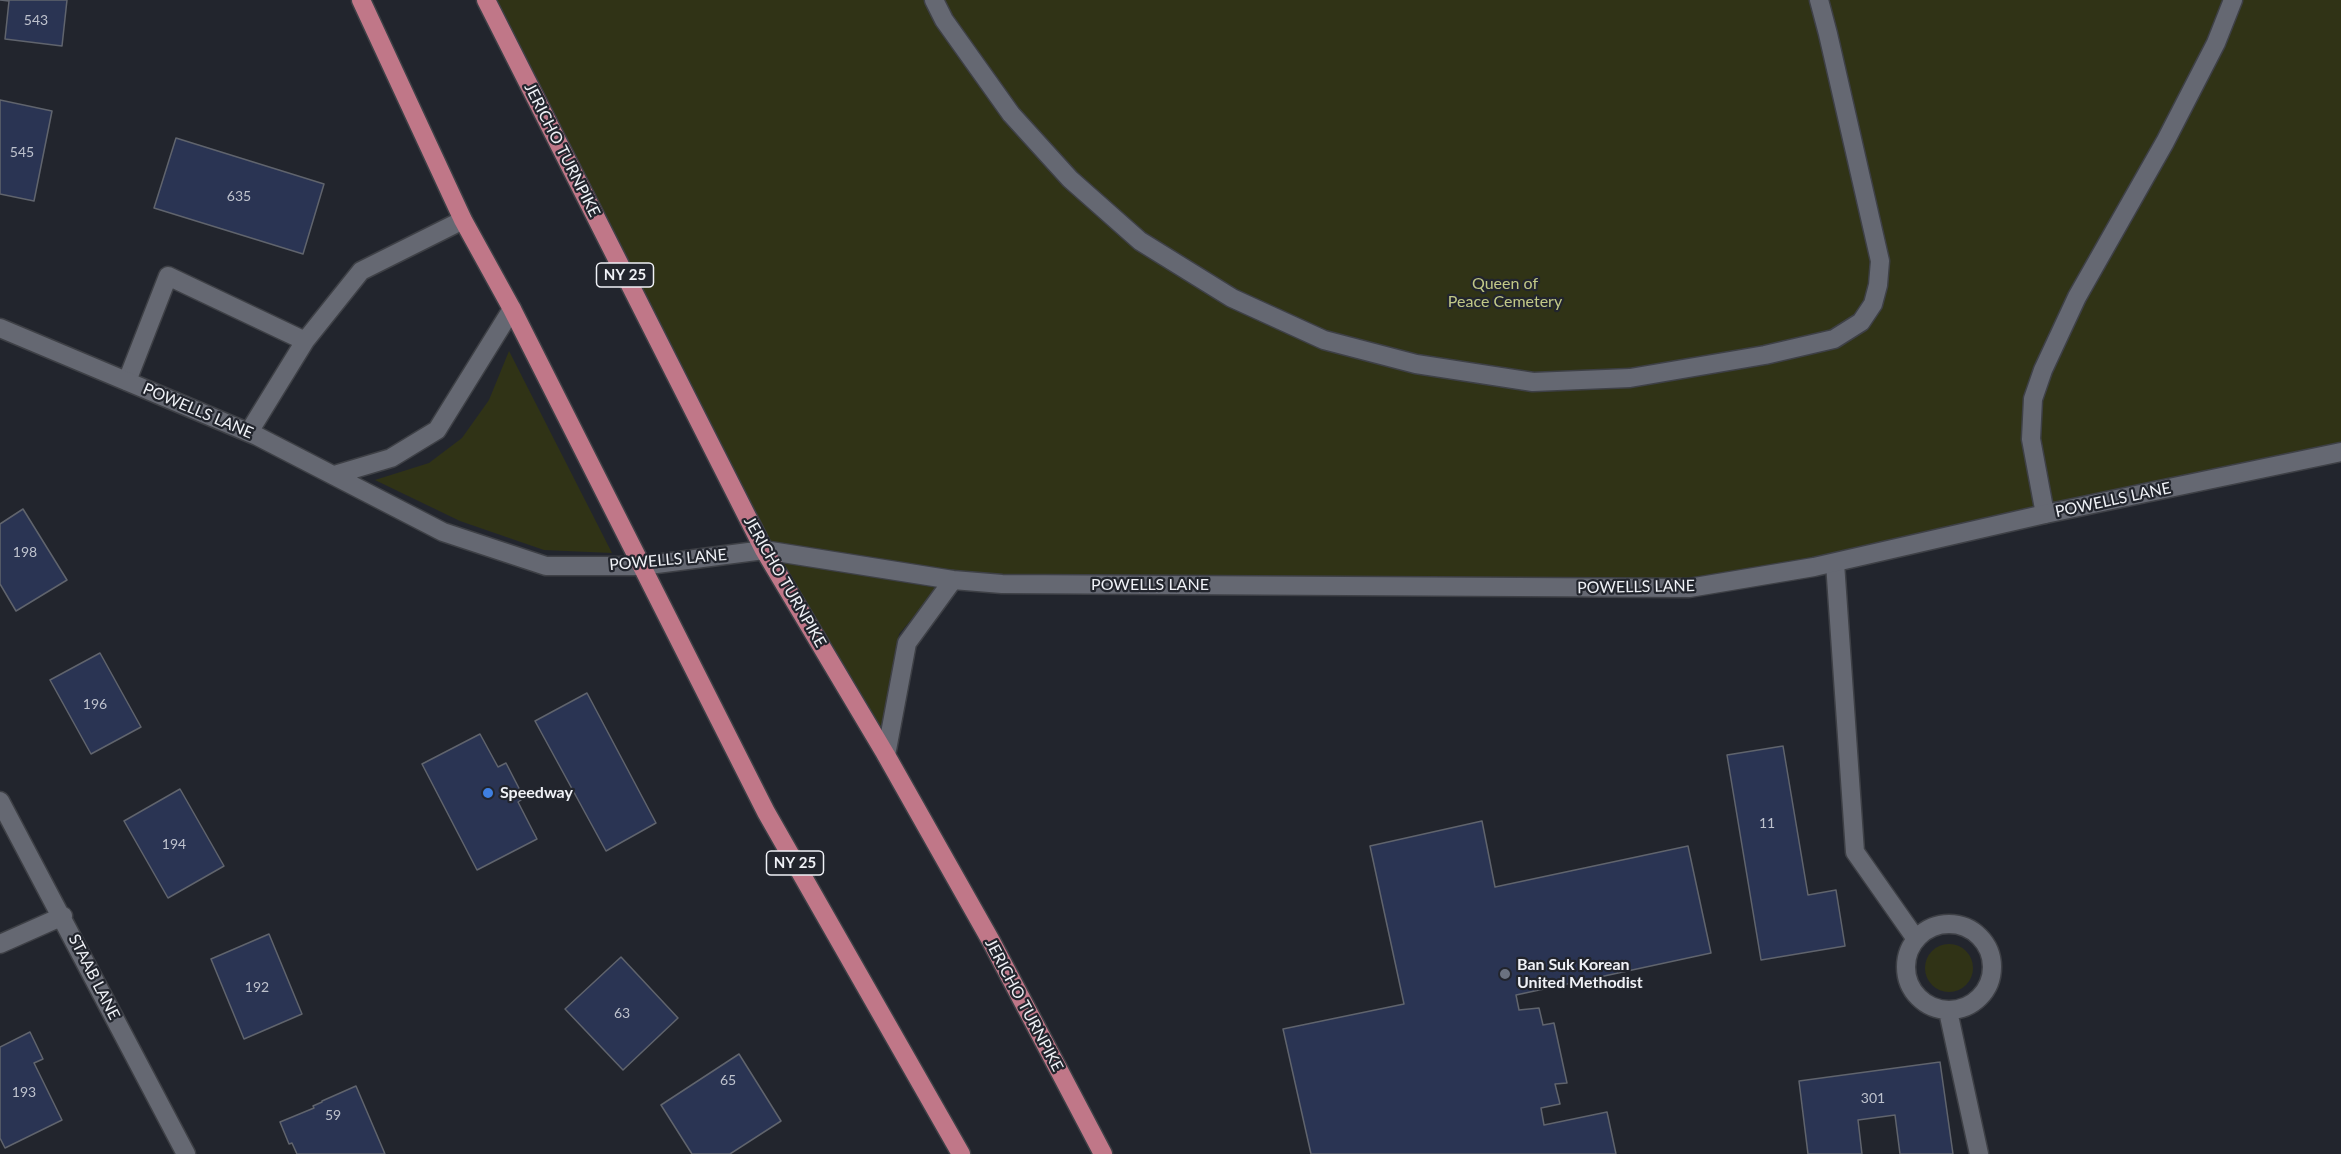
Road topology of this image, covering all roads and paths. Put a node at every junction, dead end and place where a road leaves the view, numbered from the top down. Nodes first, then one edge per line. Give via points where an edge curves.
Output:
1 (361, 0) edge
2 (486, 0) edge
3 (934, 0) edge
4 (1819, 0) edge
5 (2233, 0) edge
6 (463, 220) junction
7 (512, 309) junction
8 (0, 328) edge
9 (305, 341) junction
10 (127, 381) junction
11 (249, 432) junction
12 (2341, 452) edge
13 (334, 475) junction
14 (2045, 514) junction
15 (764, 550) junction
16 (1834, 562) junction
17 (641, 566) junction
18 (954, 580) junction
19 (886, 755) junction
20 (0, 801) edge
21 (63, 916) junction
22 (1916, 939) junction
23 (0, 944) edge
24 (1948, 1011) junction
25 (186, 1154) edge
26 (961, 1154) edge
27 (1102, 1154) edge
28 (1979, 1154) edge

1 - 6 main road, NY 25
2 - 15 main road, JERICHO TURNPIKE / NY 25
3 - 4 street via 944,21 1011,114 1070,179 1140,241 1232,298 1324,340 1416,363 1533,382 1630,378 1765,355 1834,339 1861,322 1873,304 1880,261
5 - 14 street via 2181,113 2077,297 2043,370 2033,399 2031,438
6 - 7 main road, NY 25
6 - 9 street via 361,271
7 - 13 street via 437,430 391,458
7 - 17 main road, NY 25
8 - 10 street, POWELLS LANE
9 - 10 street via 168,276
9 - 11 street
10 - 11 street, POWELLS LANE
11 - 13 street, POWELLS LANE
12 - 14 street, POWELLS LANE
13 - 17 street, POWELLS LANE via 443,532 546,566
14 - 16 street, POWELLS LANE
15 - 17 street, POWELLS LANE
15 - 18 street, POWELLS LANE
15 - 19 main road, JERICHO TURNPIKE / NY 25
16 - 18 street, POWELLS LANE via 1689,588 1014,584
16 - 22 street via 1855,852
17 - 26 main road, NY 25 via 771,821
18 - 19 street via 908,643
19 - 27 main road, JERICHO TURNPIKE / NY 25
20 - 21 street, STAAB LANE
21 - 23 street
21 - 25 street, STAAB LANE
22 - 24 street via 1909,951 1907,978 1921,1001
22 - 24 street via 1926,930 1952,924 1966,927 1988,947 1992,977 1986,991 1962,1009
24 - 28 street

